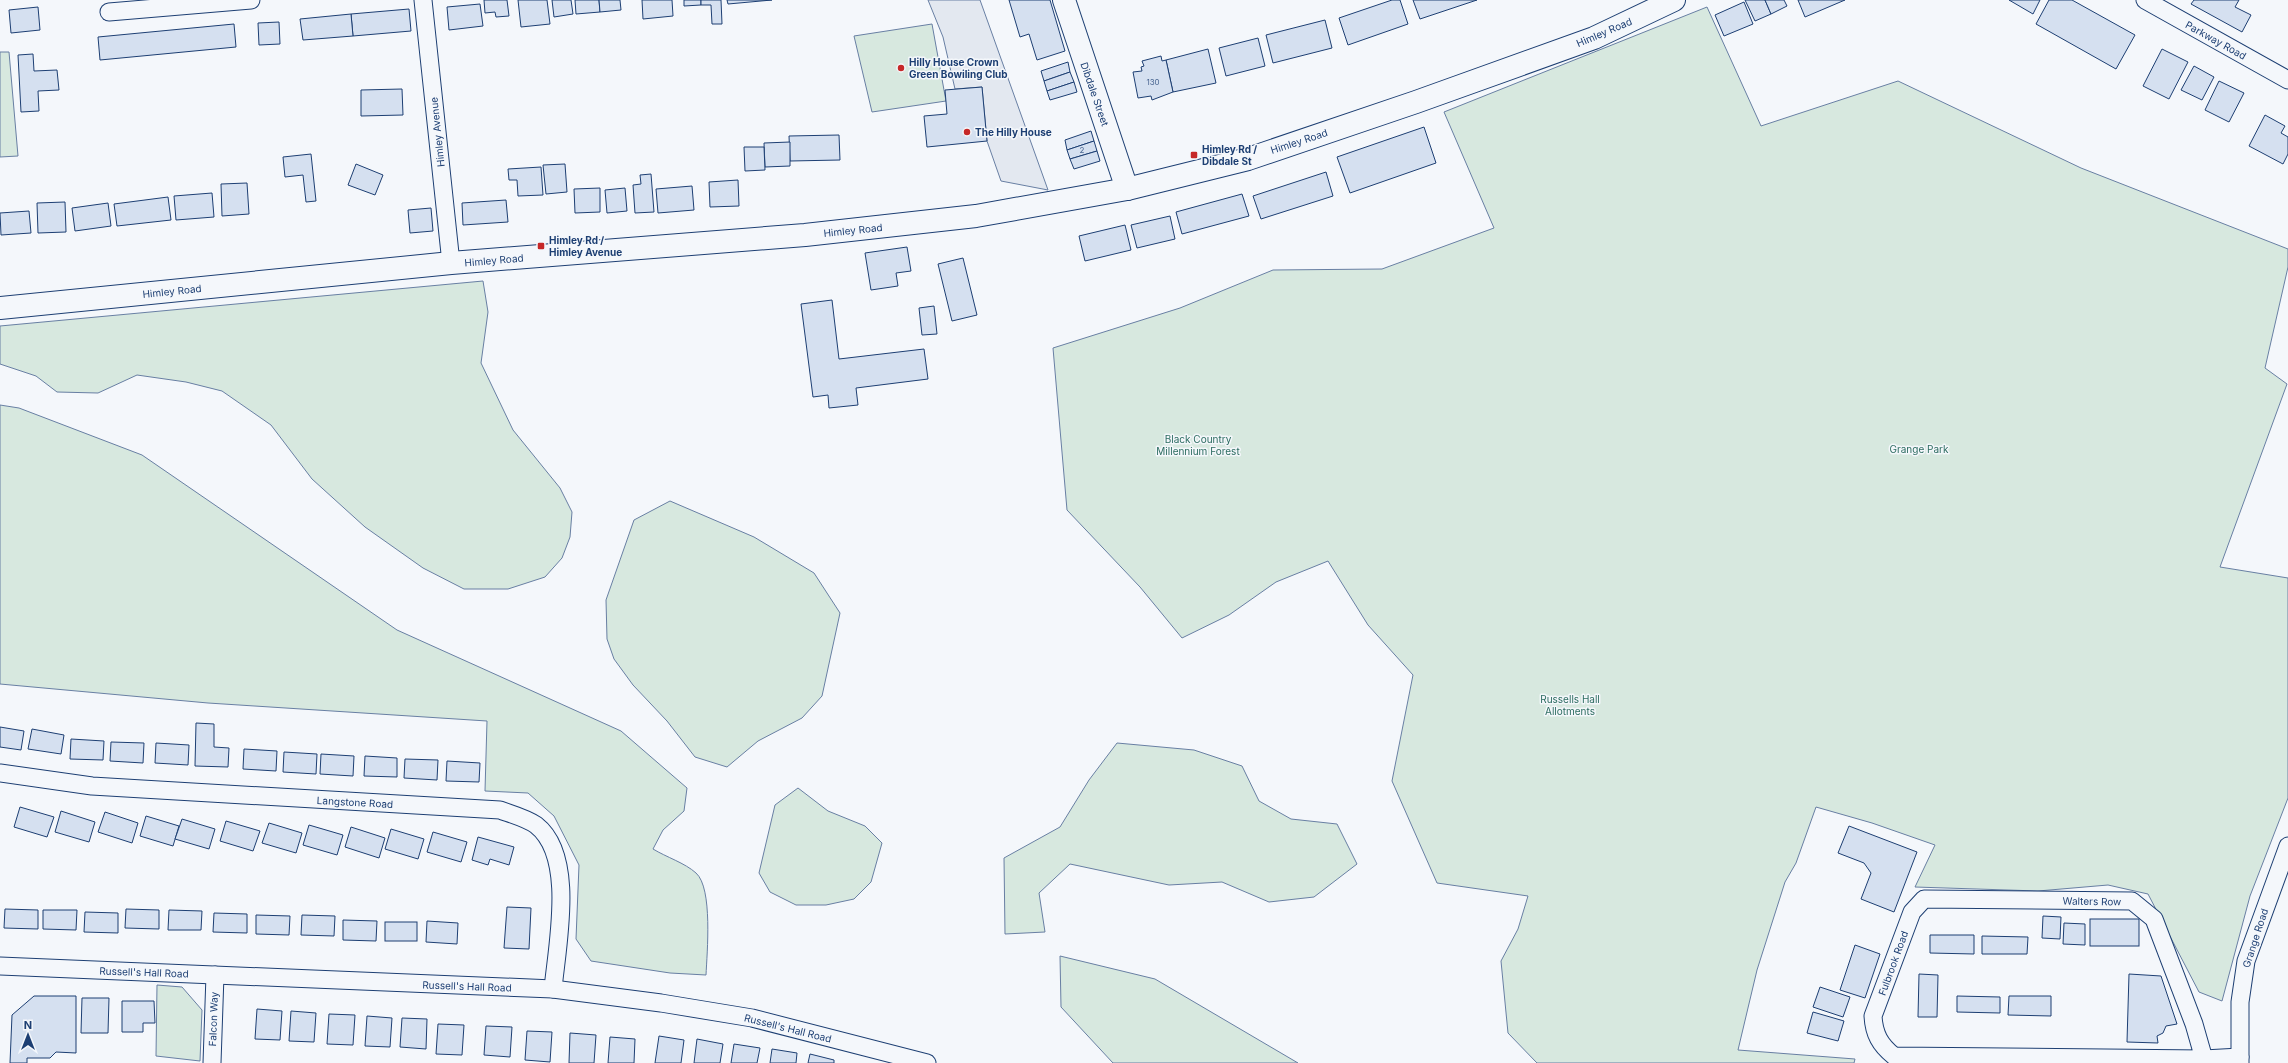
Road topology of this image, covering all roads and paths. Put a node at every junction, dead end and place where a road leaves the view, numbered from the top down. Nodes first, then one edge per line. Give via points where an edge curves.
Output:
1 (251, 0) edge
2 (423, 0) edge
3 (1064, 0) edge
4 (1674, 0) edge
5 (2145, 0) edge
6 (109, 12) dead end
7 (2288, 80) edge
8 (1127, 189) junction
9 (451, 263) junction
10 (0, 308) edge
11 (0, 773) edge
12 (2288, 846) edge
13 (1924, 899) joint
14 (0, 966) edge
15 (215, 975) junction
16 (553, 989) junction
17 (2204, 1059) junction
18 (2240, 1060) edge
19 (212, 1063) edge
20 (927, 1063) edge

1 - 6 street
2 - 9 street, Himley Avenue
3 - 8 main road, Dibdale Street
4 - 8 main road, Himley Road via 1594,38 1416,102 1248,158
5 - 7 street, Parkway Road
8 - 9 main road, Himley Road via 976,216 805,235
9 - 10 main road, Himley Road
11 - 16 street, Langstone Road via 92,786 500,810 514,815 536,826 548,839 560,873 562,893
12 - 18 street, Grange Road via 2246,960 2240,1002
13 - 17 street, Walters Row via 2132,901 2154,919 2194,1024
13 - 17 street, Fulbrook Road via 1912,912 1873,1016 1874,1031 1884,1048 1894,1056
14 - 15 street, Russell's Hall Road
15 - 16 street, Russell's Hall Road
15 - 19 street, Falcon Way
16 - 20 street, Russell's Hall Road via 661,1002 752,1018
17 - 18 street

